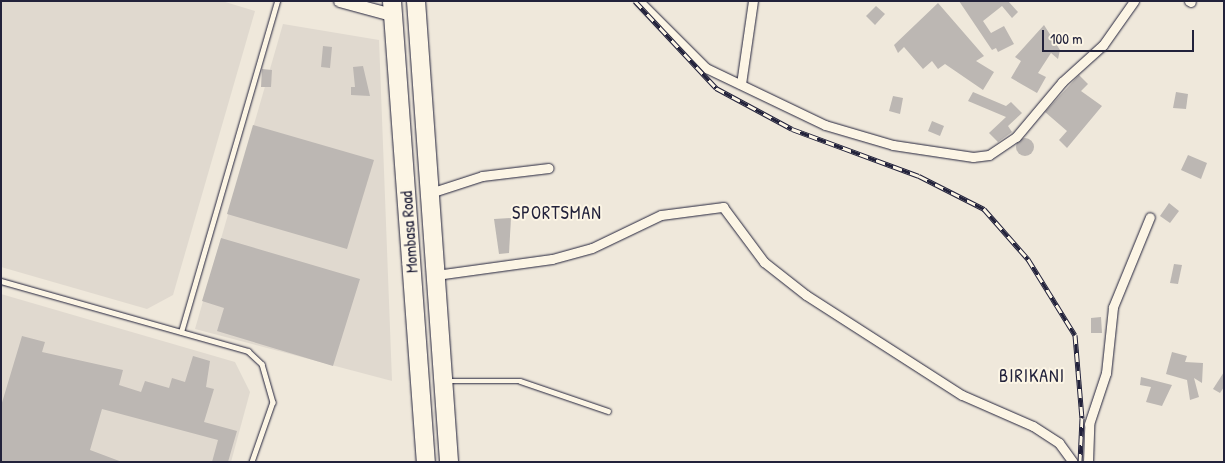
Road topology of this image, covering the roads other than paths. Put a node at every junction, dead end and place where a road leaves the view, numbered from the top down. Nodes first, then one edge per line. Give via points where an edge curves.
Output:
1 (277, 1) edge
2 (340, 1) edge
3 (416, 1) edge
4 (639, 1) edge
5 (753, 1) edge
6 (1134, 1) edge
7 (392, 8) edge
8 (741, 84) junction
9 (549, 168) dead end
10 (430, 192) junction
11 (1150, 217) dead end
12 (436, 275) junction
13 (1, 281) edge
14 (181, 332) junction
15 (444, 381) junction
16 (608, 411) dead end
17 (252, 462) edge
18 (426, 462) edge
19 (449, 462) edge
20 (1073, 462) edge
21 (1088, 462) edge

1 - 14 lane
2 - 7 street
3 - 10 highway, Mombasa Road
4 - 8 street via 695,60
5 - 8 street
6 - 8 street via 1103,45 1062,82 1016,137 989,155 929,152 844,132
7 - 18 highway, Mombasa Road
9 - 10 street via 482,176
10 - 12 highway, Mombasa Road
11 - 21 street via 1113,307 1106,373 1089,424
12 - 15 highway, Mombasa Road
12 - 20 street via 552,259 592,248 661,216 723,207 764,262 806,295 962,395 1033,426 1058,443
13 - 14 lane
14 - 17 lane via 248,351 262,364 274,402
15 - 16 lane via 520,381
15 - 19 highway, Mombasa Road

